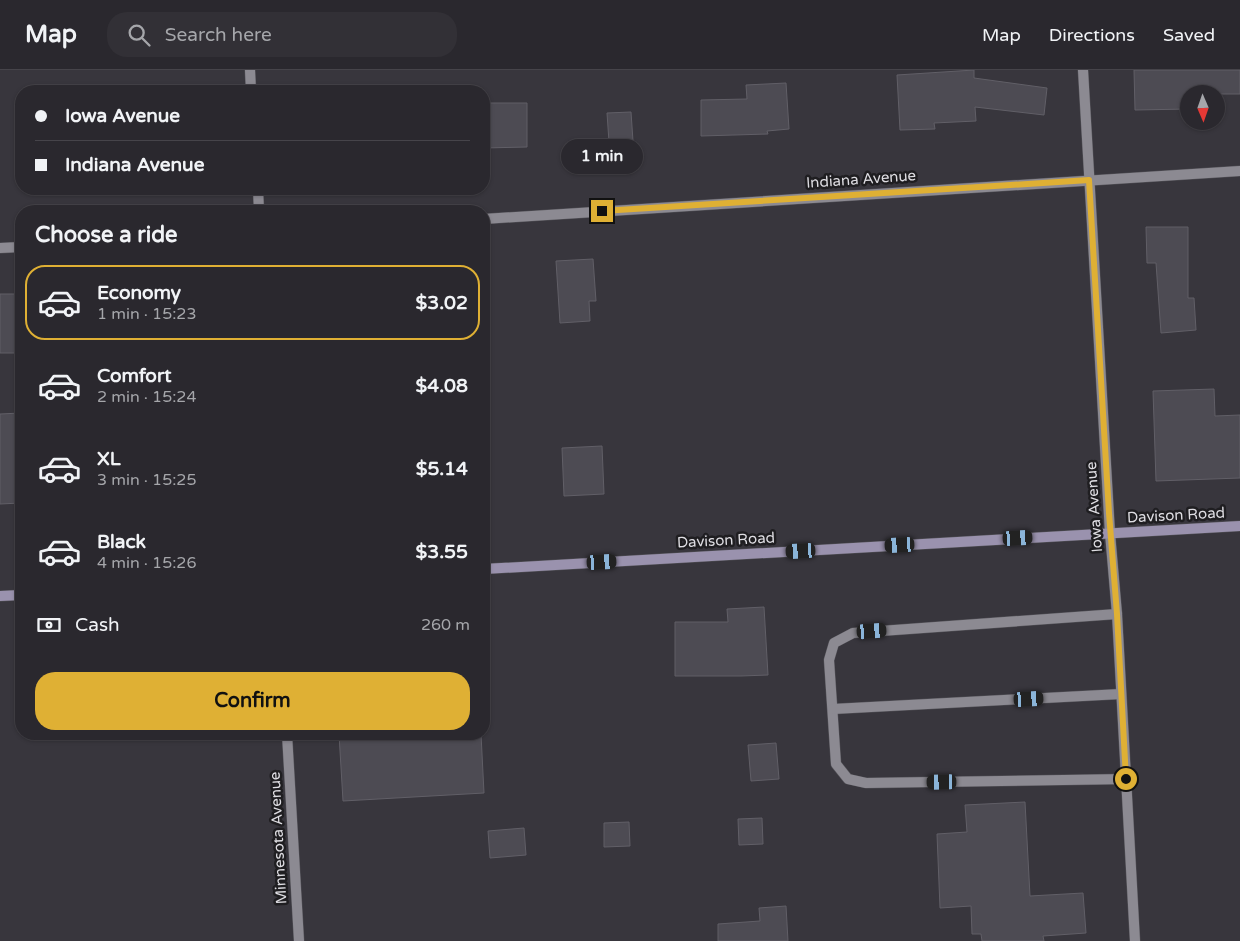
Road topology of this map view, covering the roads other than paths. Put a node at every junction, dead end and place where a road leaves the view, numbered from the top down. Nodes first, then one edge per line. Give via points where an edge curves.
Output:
1 (250, 70) edge
2 (1083, 70) edge
3 (251, 85) edge
4 (1240, 170) edge
5 (1089, 180) junction
6 (490, 219) edge
7 (15, 247) edge
8 (0, 248) edge
9 (1240, 526) edge
10 (1110, 533) junction
11 (490, 569) edge
12 (15, 595) edge
13 (0, 596) edge
14 (1117, 614) junction
15 (1121, 694) junction
16 (833, 710) junction
17 (287, 740) edge
18 (1126, 779) junction
19 (299, 941) edge
20 (1135, 941) edge

1 - 3 street
2 - 5 street, Iowa Avenue
4 - 5 street, Indiana Avenue
5 - 6 street, Indiana Avenue
5 - 10 street, Iowa Avenue
7 - 8 street
9 - 10 main road, Davison Road
10 - 11 main road, Davison Road
10 - 14 street, Iowa Avenue
12 - 13 main road
14 - 15 street, Iowa Avenue
14 - 16 street via 853,632 834,642 830,660
15 - 16 street
15 - 18 street, Iowa Avenue
16 - 18 street via 836,764 848,779 866,783
17 - 19 street, Minnesota Avenue
18 - 20 street, Iowa Avenue

